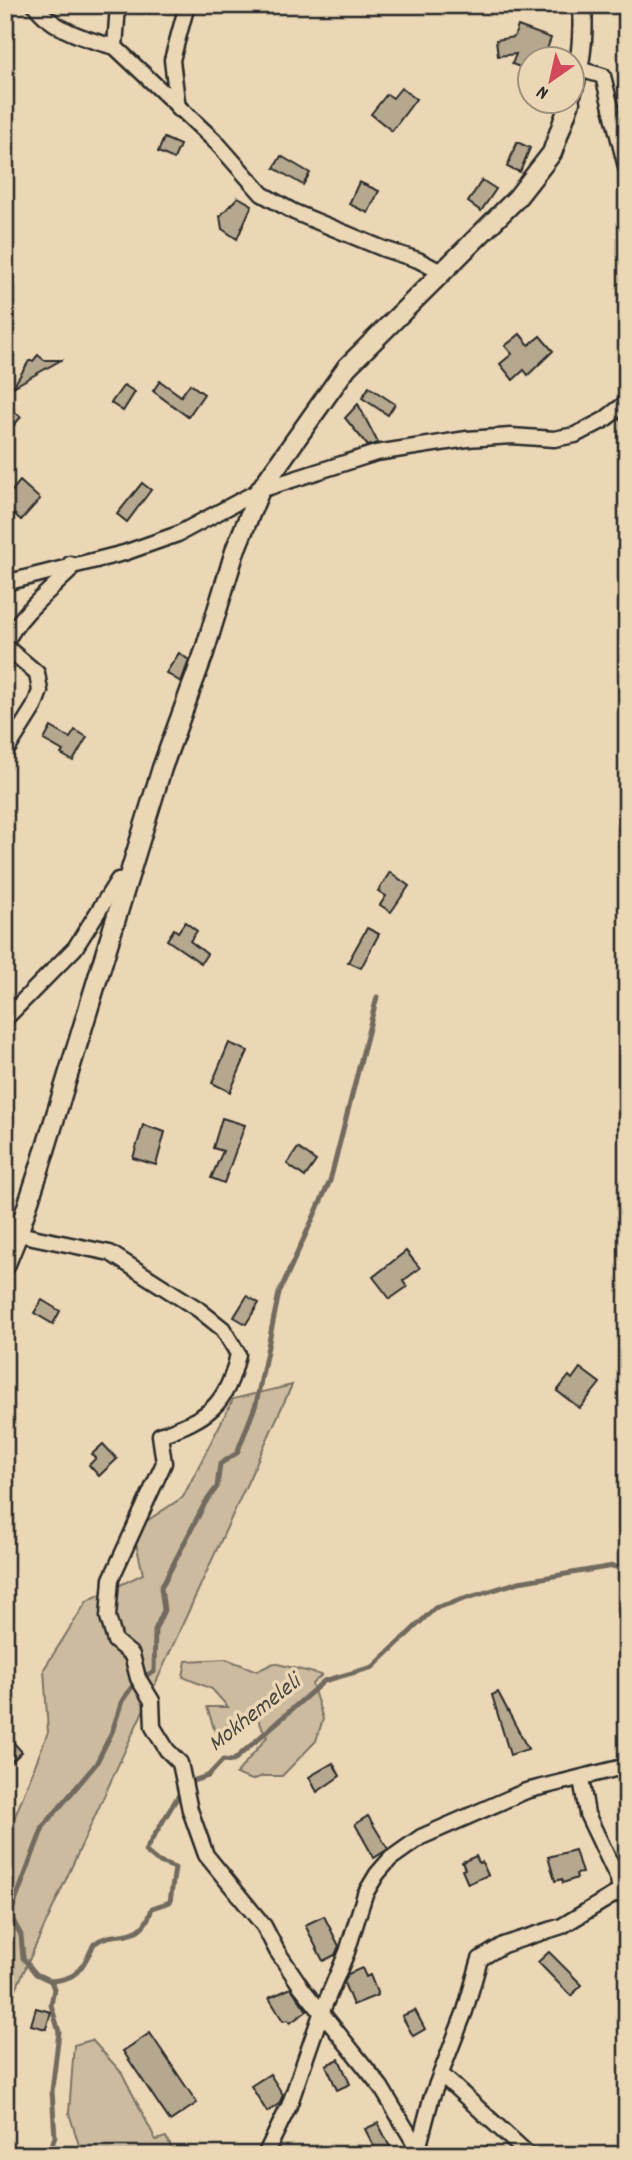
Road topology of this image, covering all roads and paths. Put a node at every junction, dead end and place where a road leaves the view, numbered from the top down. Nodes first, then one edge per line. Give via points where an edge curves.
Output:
1 (35, 5) edge
2 (118, 5) edge
3 (187, 5) edge
4 (582, 5) edge
5 (581, 46) edge
6 (115, 47) junction
7 (586, 71) edge
8 (178, 109) junction
9 (565, 116) edge
10 (627, 171) edge
11 (441, 272) junction
12 (627, 402) edge
13 (260, 490) junction
14 (70, 564) junction
15 (5, 583) edge
16 (5, 645) edge
17 (5, 753) edge
18 (128, 879) junction
19 (5, 1019) edge
20 (18, 1234) junction
21 (5, 1266) edge
22 (627, 1766) edge
23 (581, 1778) junction
24 (623, 1894) edge
25 (322, 2011) junction
26 (442, 2075) junction
27 (417, 2152) edge
28 (265, 2155) edge
29 (530, 2155) edge

1 - 6 street via 50,20
2 - 6 street
3 - 8 street via 172,60
4 - 5 street
6 - 8 street
7 - 10 street via 603,76
8 - 11 street via 262,194 294,212
9 - 11 street via 552,153 516,199
11 - 13 street via 347,367
12 - 13 street via 575,435 467,439 376,453
13 - 14 street via 178,534 124,553
13 - 18 street via 236,548
14 - 15 street
14 - 16 street via 69,572 10,633
16 - 17 street via 37,673 40,691
18 - 19 street via 118,880 75,947
18 - 20 street
20 - 21 street
20 - 25 street via 110,1253 198,1309 223,1329 238,1354 234,1373 209,1413 160,1435 164,1463 111,1579 108,1617 115,1641 132,1655 138,1678 152,1701 153,1727 180,1763 206,1855 264,1926 302,1988
22 - 23 street
23 - 24 street via 587,1814
23 - 25 street via 526,1791 421,1837 390,1859 365,1894
24 - 26 street via 562,1926 503,1945 480,1959
25 - 27 street via 382,2087
25 - 28 street via 289,2106
26 - 27 street
26 - 29 street

